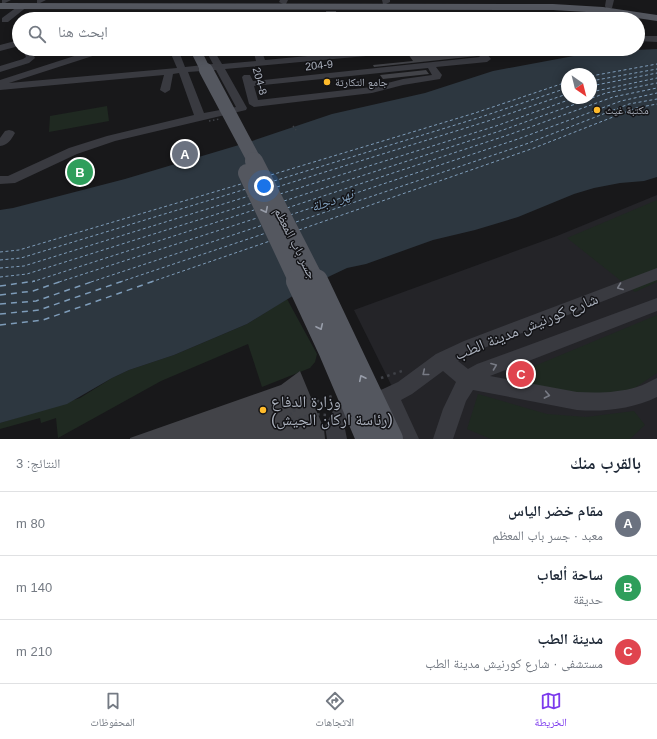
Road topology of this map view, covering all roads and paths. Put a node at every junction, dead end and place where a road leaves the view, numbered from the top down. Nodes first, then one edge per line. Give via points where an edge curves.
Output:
1 (144, 0) edge
2 (41, 1) edge
3 (283, 1) edge
4 (386, 1) edge
5 (3, 2) edge
6 (115, 2) edge
7 (223, 2) edge
8 (610, 3) edge
9 (24, 6) junction
10 (170, 8) edge
11 (15, 12) edge
12 (619, 12) edge
13 (657, 13) edge
14 (12, 14) edge
15 (645, 15) edge
16 (657, 17) edge
17 (2, 20) edge
18 (645, 39) edge
19 (657, 39) edge
20 (12, 45) edge
21 (0, 48) edge
22 (30, 56) edge
23 (83, 56) edge
24 (179, 56) edge
25 (181, 56) edge
26 (199, 56) edge
27 (213, 56) edge
28 (259, 56) edge
29 (337, 56) edge
30 (348, 56) edge
31 (408, 56) edge
32 (484, 56) edge
33 (318, 58) joint
34 (289, 60) junction
35 (26, 61) junction
36 (261, 63) junction
37 (244, 65) junction
38 (431, 66) junction
39 (219, 67) junction
40 (414, 67) junction
41 (0, 69) edge
42 (35, 71) junction
43 (181, 71) junction
44 (169, 72) junction
45 (356, 73) junction
46 (296, 79) junction
47 (0, 83) edge
48 (249, 84) junction
49 (0, 87) edge
50 (165, 90) dead end
51 (362, 91) junction
52 (303, 98) junction
53 (210, 119) junction
54 (293, 126) dead end
55 (296, 130) dead end
56 (0, 180) edge
57 (657, 274) edge
58 (657, 304) edge
59 (443, 360) junction
60 (409, 368) dead end
61 (467, 380) junction
62 (365, 384) junction
63 (657, 387) edge
64 (347, 390) junction
65 (389, 396) junction
66 (337, 430) edge
67 (368, 439) edge
68 (391, 439) edge
69 (409, 439) edge
70 (443, 439) edge

1 - 6 main road
1 - 10 main road
2 - 5 main road
2 - 6 main road
3 - 4 main road
3 - 7 main road
4 - 8 main road
5 - 9 main road
6 - 9 main road
6 - 10 main road via 133,6
6 - 10 main road via 125,8
7 - 10 main road
7 - 10 main road via 196,1
7 - 10 main road via 204,11
7 - 12 main road via 553,7
8 - 13 main road
9 - 11 street
14 - 17 street
15 - 16 main road
18 - 19 street
20 - 21 street
22 - 35 street via 32,58
23 - 42 street
24 - 43 street
25 - 53 main road, جسر باب المعظم
62 -> 26 main road, جسر باب المعظم, bridge via 298,244
27 - 39 street
28 - 36 street
29 - 33 street
30 - 45 street
31 - 40 street
32 - 38 street, 204-9 via 487,59
33 - 34 street
34 - 36 street
34 - 46 street
35 - 41 street
35 - 42 street
36 - 37 street
37 - 39 street
37 - 48 street, 204-8
38 - 40 street, 204-9
38 - 51 street via 437,77
39 - 43 street
39 - 53 street via 242,108
40 - 45 street, 204-9
42 - 47 street
43 - 44 street
43 - 53 street
44 - 49 street
44 - 50 street
45 - 46 street, 204-9
45 - 51 street
46 - 48 street, 204-9
46 - 52 street
48 - 52 street, 204-8 via 254,104
51 - 52 street
53 - 56 street via 111,138 10,180
53 -> 64 main road, جسر باب المعظم, bridge via 282,245
54 - 55 path
57 -> 59 street, شارع كورنيش مدينة الطب via 470,346
61 -> 58 street, شارع كورنيش مدينة الطب via 484,370
59 - 61 street
59 -> 65 street, شارع كورنيش مدينة الطب via 416,381
60 - 62 path
61 -> 63 street via 592,402 635,397
61 - 70 street, شارع كورنيش مدينة الطب
62 - 68 main road, جسر باب المعظم, bridge
64 - 66 path via 290,412 293,420 309,414 319,413 328,416
64 - 67 main road, جسر باب المعظم, bridge
65 - 66 street, شارع كورنيش مدينة الطب via 342,414
65 - 69 street

